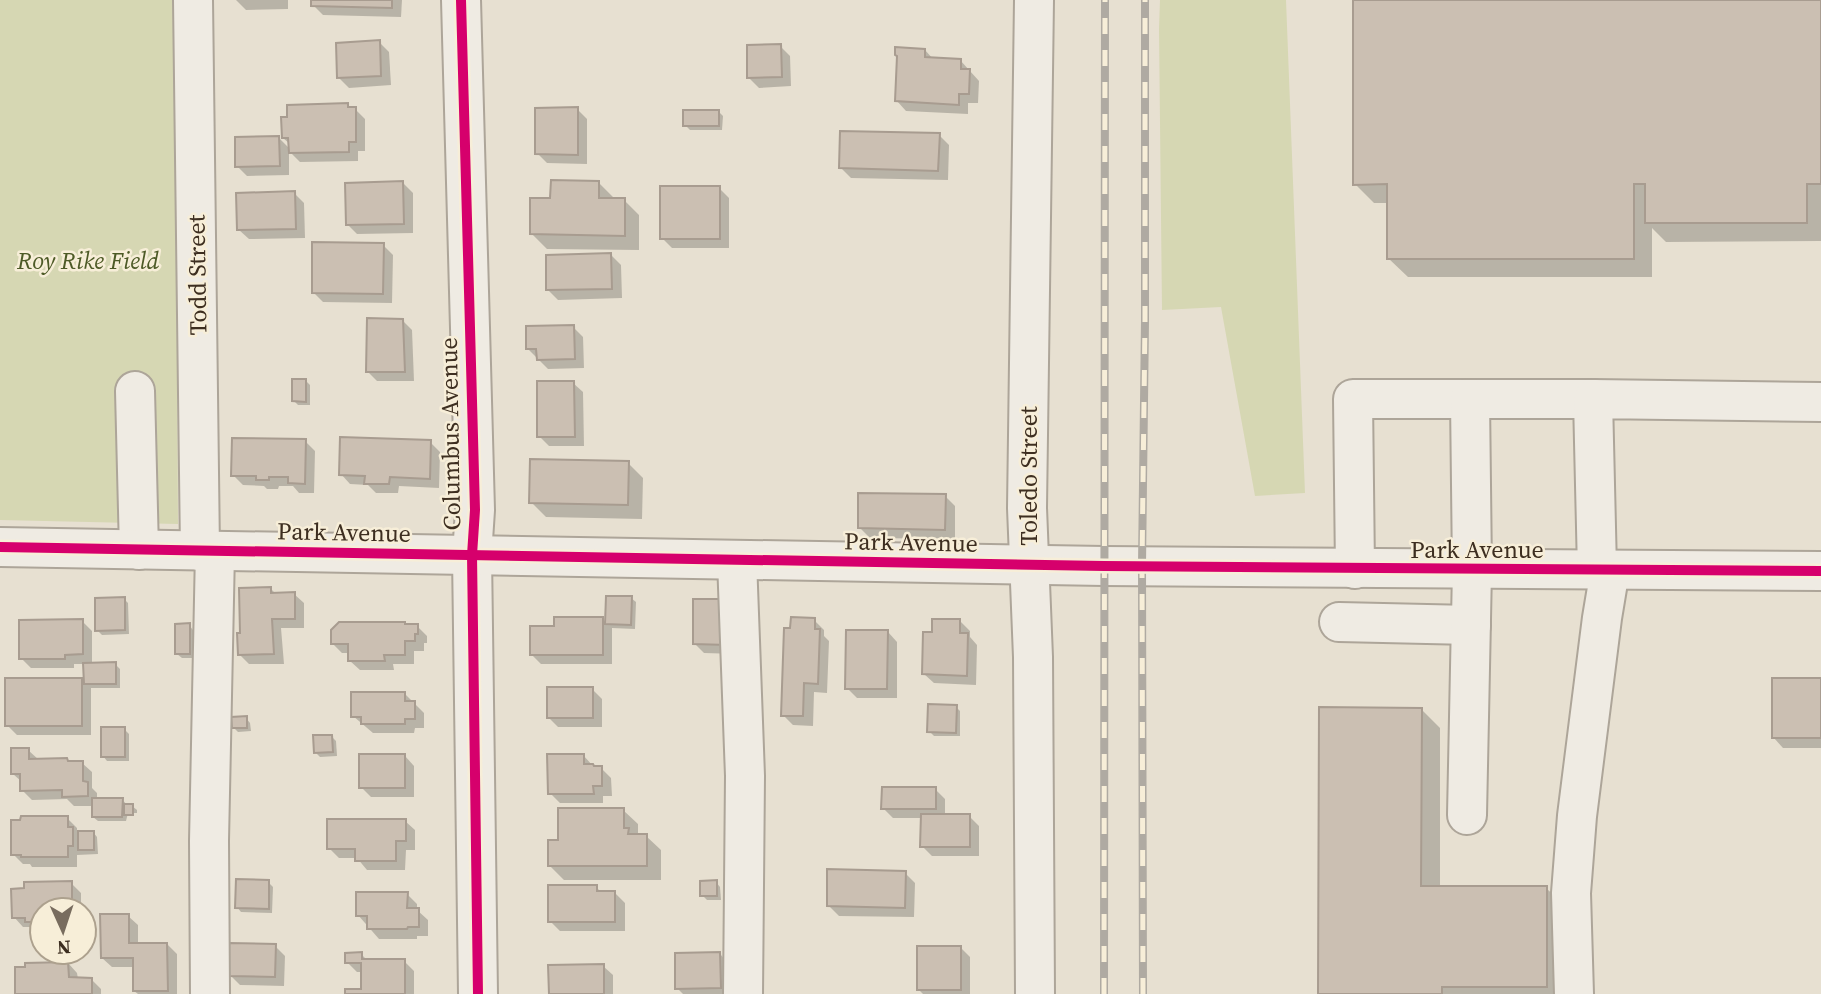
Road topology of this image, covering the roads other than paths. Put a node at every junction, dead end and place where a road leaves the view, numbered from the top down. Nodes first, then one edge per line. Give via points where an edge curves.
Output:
1 (193, 0) edge
2 (461, 0) edge
3 (1034, 0) edge
4 (135, 391) dead end
5 (1593, 399) junction
6 (1470, 400) junction
7 (1821, 402) edge
8 (0, 547) edge
9 (139, 550) junction
10 (207, 551) junction
11 (472, 555) junction
12 (737, 560) junction
13 (1028, 565) junction
14 (1355, 569) junction
15 (1472, 570) junction
16 (1603, 570) junction
17 (1821, 571) edge
18 (1339, 622) dead end
19 (1471, 625) junction
20 (1467, 815) dead end
21 (210, 994) edge
22 (478, 994) edge
23 (743, 994) edge
24 (1035, 994) edge
25 (1574, 994) edge

1 - 10 street, Todd Street
2 - 11 street, Columbus Avenue via 475,510
3 - 13 street, Toledo Street
4 - 9 street
5 - 6 street
5 - 7 street
5 - 16 street
6 - 14 street via 1353,400
6 - 15 street
8 - 9 street, Park Avenue
9 - 10 street, Park Avenue
10 - 11 street, Park Avenue
10 - 21 street, Todd Street
11 - 12 street, Park Avenue
11 - 22 street, Columbus Avenue
12 - 13 street, Park Avenue
12 - 23 street via 745,776
13 - 14 street, Park Avenue
13 - 24 street, Toledo Street
14 - 15 street, Park Avenue
15 - 16 street, Park Avenue
15 - 19 street
16 - 17 street, Park Avenue
16 - 25 street via 1602,618 1571,893
18 - 19 street
19 - 20 street

